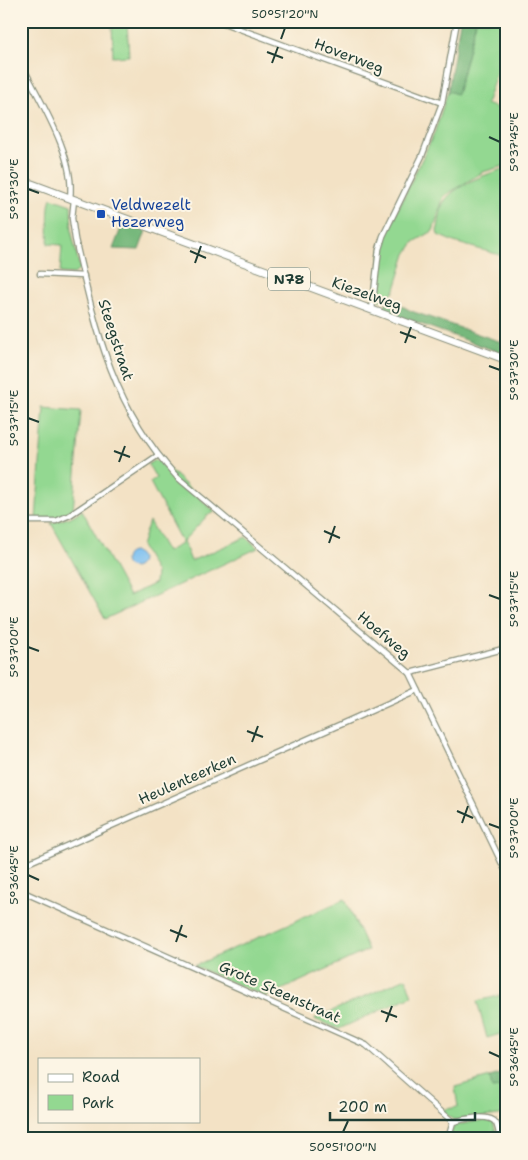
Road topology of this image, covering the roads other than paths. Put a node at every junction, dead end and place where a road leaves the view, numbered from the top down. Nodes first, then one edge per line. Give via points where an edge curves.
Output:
1 (218, 21) edge
2 (457, 21) edge
3 (21, 63) edge
4 (442, 103) junction
5 (21, 180) edge
6 (72, 199) junction
7 (40, 274) dead end
8 (84, 276) junction
9 (372, 310) junction
10 (507, 360) edge
11 (157, 456) junction
12 (218, 512) joint
13 (21, 520) edge
14 (507, 648) edge
15 (410, 673) junction
16 (418, 690) junction
17 (21, 866) edge
18 (507, 874) edge
19 (21, 891) edge
20 (453, 1122) junction
21 (448, 1139) edge
22 (500, 1139) edge

1 - 4 street, Hoverweg
2 - 4 street
3 - 6 street, Steegstraat via 58,140 67,164
4 - 9 street via 422,156 383,236
5 - 6 main road, Kiezelweg / N78
6 - 8 street, Steegstraat via 72,218
6 - 9 main road, Kiezelweg / N78
7 - 8 street
8 - 11 street, Steegstraat via 109,369
9 - 10 main road, Kiezelweg / N78
11 - 12 street, Steegstraat
11 - 13 street via 70,515 56,521
12 - 15 street, Hoefweg
14 - 15 street
15 - 16 street, Hoefweg
16 - 17 street, Heulenteerken
16 - 18 street, Hoefweg
19 - 20 street, Grote Steenstraat via 366,1045
20 - 21 street
20 - 22 street via 492,1119

